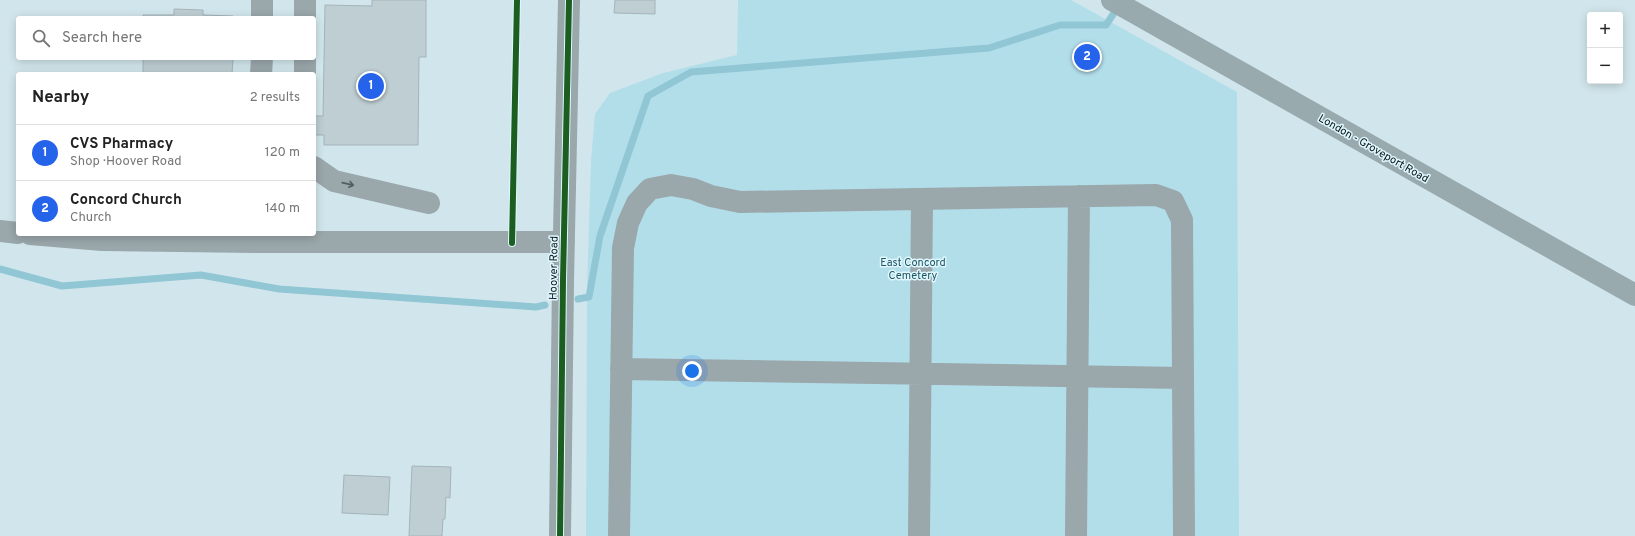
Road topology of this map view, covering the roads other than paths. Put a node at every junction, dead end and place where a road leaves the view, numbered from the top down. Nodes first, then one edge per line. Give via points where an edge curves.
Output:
1 (262, 0) edge
2 (305, 0) edge
3 (568, 0) edge
4 (1120, 4) edge
5 (262, 16) edge
6 (305, 16) edge
7 (262, 60) edge
8 (305, 60) edge
9 (262, 72) edge
10 (305, 72) edge
11 (316, 168) edge
12 (1079, 196) junction
13 (922, 199) junction
14 (429, 203) dead end
15 (0, 231) edge
16 (16, 233) edge
17 (54, 236) edge
18 (260, 238) edge
19 (564, 242) junction
20 (1635, 295) edge
21 (621, 369) junction
22 (921, 374) junction
23 (1077, 376) junction
24 (1183, 378) junction
25 (560, 536) edge
26 (619, 536) edge
27 (919, 536) edge
28 (1076, 536) edge
29 (1184, 536) edge

1 - 5 street
2 - 6 street
3 - 19 street, Hoover Road
4 - 20 main road, London - Groveport Road
7 - 9 street
8 - 10 street
11 -> 14 street via 334,181
12 - 13 street
12 - 23 street
12 - 24 street via 1156,195 1173,201 1182,220
13 - 21 street via 740,202 671,185 650,189 637,203 628,223 623,248
13 - 22 street
15 - 16 street
17 - 18 street via 102,240
18 - 19 street
19 - 25 street, Hoover Road
21 - 22 street
21 - 26 street
22 - 23 street
22 - 27 street
23 - 24 street
23 - 28 street
24 - 29 street

